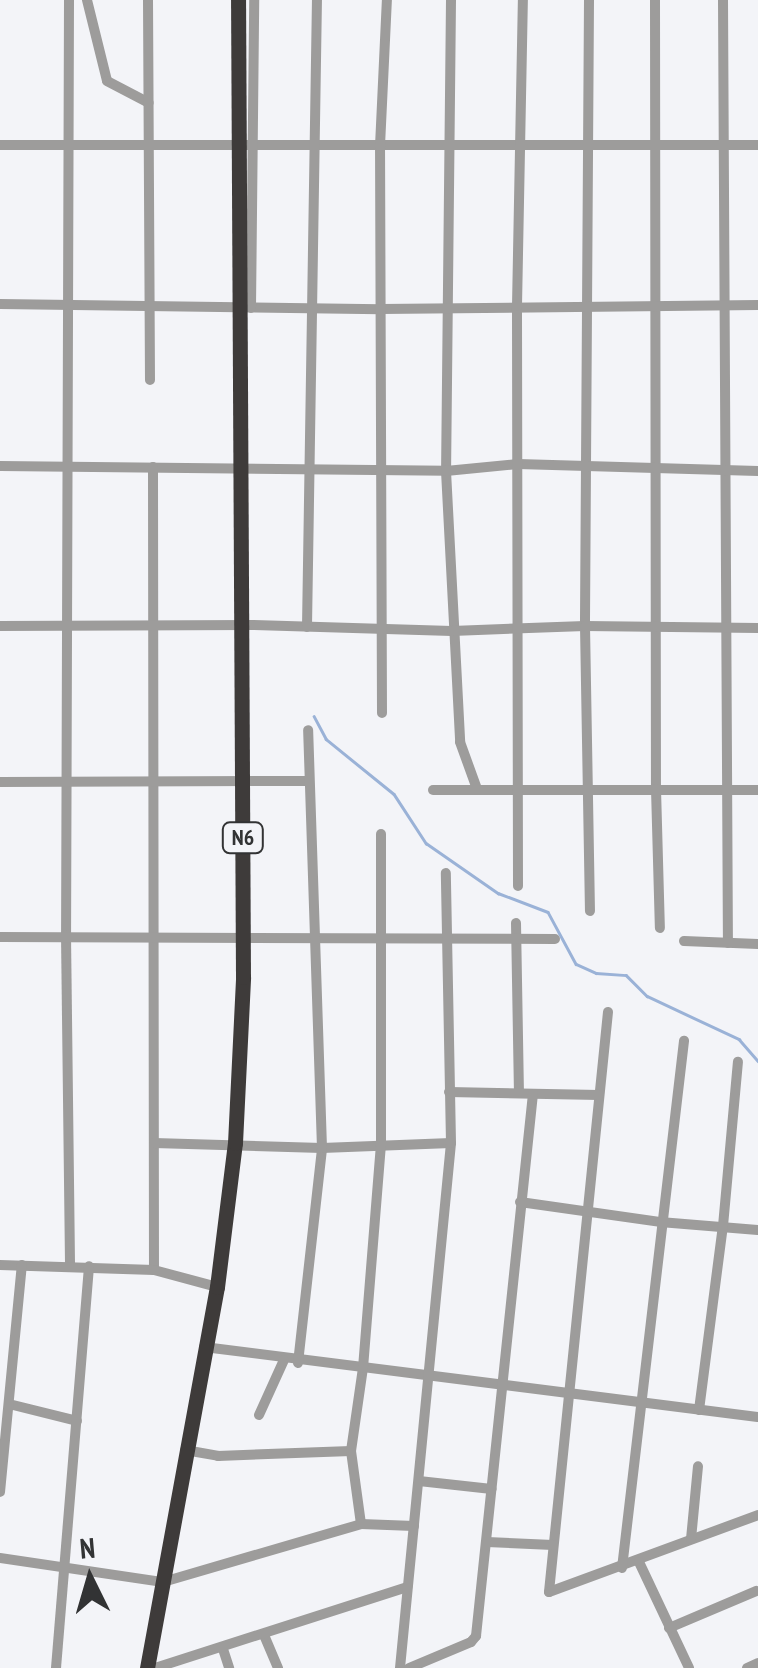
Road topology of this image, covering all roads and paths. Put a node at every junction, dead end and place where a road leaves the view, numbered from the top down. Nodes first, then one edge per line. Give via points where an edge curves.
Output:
1 (69, 0) edge
2 (87, 0) edge
3 (148, 0) edge
4 (238, 0) edge
5 (254, 0) edge
6 (316, 0) edge
7 (388, 0) edge
8 (451, 0) edge
9 (523, 0) edge
10 (589, 0) edge
11 (656, 0) edge
12 (723, 0) edge
13 (94, 37) junction
14 (67, 38) junction
15 (150, 104) junction
16 (245, 142) junction
17 (150, 143) junction
18 (311, 144) junction
19 (0, 145) edge
20 (68, 145) junction
21 (451, 145) junction
22 (520, 145) junction
23 (586, 145) junction
24 (655, 145) junction
25 (722, 145) junction
26 (758, 145) edge
27 (380, 146) junction
28 (0, 304) edge
29 (68, 305) junction
30 (586, 305) junction
31 (656, 305) junction
32 (721, 305) junction
33 (758, 305) edge
34 (151, 306) junction
35 (518, 306) junction
36 (451, 307) junction
37 (246, 308) junction
38 (312, 309) junction
39 (381, 310) junction
40 (150, 380) dead end
41 (518, 464) junction
42 (0, 466) edge
43 (153, 466) junction
44 (240, 466) junction
45 (68, 467) junction
46 (308, 467) junction
47 (380, 469) junction
48 (589, 469) junction
49 (655, 470) junction
50 (726, 470) junction
51 (446, 471) junction
52 (758, 471) edge
53 (238, 625) junction
54 (0, 626) edge
55 (308, 626) junction
56 (585, 626) junction
57 (155, 627) junction
58 (518, 627) junction
59 (655, 627) junction
60 (70, 628) junction
61 (380, 628) junction
62 (726, 628) junction
63 (758, 628) edge
64 (452, 631) junction
65 (382, 712) dead end
66 (308, 730) dead end
67 (308, 780) junction
68 (0, 782) edge
69 (67, 782) junction
70 (153, 782) junction
71 (242, 782) junction
72 (588, 788) junction
73 (656, 789) junction
74 (433, 790) dead end
75 (476, 790) junction
76 (516, 790) junction
77 (727, 790) junction
78 (758, 790) edge
79 (381, 834) dead end
80 (446, 874) dead end
81 (518, 886) dead end
82 (590, 910) dead end
83 (516, 923) dead end
84 (660, 928) dead end
85 (66, 935) junction
86 (156, 935) junction
87 (243, 935) junction
88 (0, 937) edge
89 (312, 938) junction
90 (381, 938) junction
91 (517, 938) junction
92 (555, 938) dead end
93 (446, 939) junction
94 (684, 941) dead end
95 (728, 943) junction
96 (758, 944) edge
97 (608, 1012) dead end
98 (684, 1041) dead end
99 (738, 1062) dead end
100 (449, 1092) junction
101 (519, 1093) junction
102 (533, 1094) junction
103 (599, 1095) junction
104 (154, 1143) junction
105 (235, 1144) junction
106 (451, 1144) junction
107 (381, 1146) junction
108 (322, 1148) junction
109 (520, 1202) junction
110 (588, 1213) junction
111 (660, 1222) junction
112 (724, 1226) junction
113 (758, 1230) edge
114 (0, 1265) edge
115 (22, 1266) junction
116 (70, 1266) junction
117 (89, 1266) junction
118 (154, 1270) junction
119 (216, 1287) junction
120 (204, 1348) junction
121 (284, 1360) junction
122 (298, 1362) junction
123 (364, 1368) junction
124 (5, 1374) edge
125 (430, 1376) junction
126 (502, 1385) junction
127 (567, 1393) junction
128 (8, 1404) junction
129 (638, 1404) junction
130 (699, 1410) junction
131 (259, 1415) dead end
132 (758, 1417) edge
133 (77, 1421) junction
134 (185, 1450) junction
135 (351, 1451) junction
136 (698, 1466) dead end
137 (419, 1482) junction
138 (492, 1490) junction
139 (0, 1492) edge
140 (758, 1515) edge
141 (361, 1524) junction
142 (414, 1526) junction
143 (691, 1540) junction
144 (486, 1542) junction
145 (553, 1545) junction
146 (0, 1558) edge
147 (639, 1562) junction
148 (622, 1568) junction
149 (65, 1570) junction
150 (163, 1582) junction
151 (407, 1587) junction
152 (756, 1592) edge
153 (668, 1628) junction
154 (264, 1635) junction
155 (223, 1649) junction
156 (758, 1663) edge
157 (56, 1668) edge
158 (147, 1668) edge
159 (156, 1668) edge
160 (229, 1668) edge
161 (278, 1668) edge
162 (400, 1668) edge
163 (409, 1668) edge
164 (689, 1668) edge
165 (747, 1668) edge

1 - 14 street
2 - 13 street
3 - 15 street
4 - 16 highway, N6
5 - 16 street
6 - 18 street
7 - 27 street
8 - 21 street
9 - 22 street
10 - 23 street
11 - 24 street
12 - 25 street
13 - 14 street
13 - 15 street via 108,81
14 - 20 street
15 - 17 street
16 - 17 street
16 - 18 street
16 - 37 highway, N6
17 - 20 street
17 - 34 street
18 - 27 street
18 - 38 street
19 - 20 street
20 - 29 street
21 - 22 street
21 - 27 street
21 - 36 street
22 - 23 street
22 - 35 street
23 - 24 street
23 - 30 street
24 - 25 street
24 - 31 street
25 - 26 street
25 - 32 street
27 - 39 street
28 - 29 street
29 - 34 street
29 - 45 street
30 - 31 street
30 - 35 street
30 - 48 street
31 - 32 street
31 - 49 street
32 - 33 street
32 - 50 street
34 - 37 street
34 - 40 street
35 - 36 street
35 - 41 street
36 - 39 street
36 - 51 street
37 - 38 street
37 - 44 highway, N6
38 - 39 street
38 - 46 street
39 - 47 street
41 - 48 street
41 - 51 street
41 - 58 street
42 - 45 street
43 - 44 street
43 - 45 street
43 - 57 street
44 - 46 street
44 - 53 highway, N6
45 - 60 street
46 - 47 street
46 - 55 street
47 - 51 street
47 - 61 street
48 - 49 street
48 - 56 street
49 - 50 street
49 - 59 street
50 - 52 street
50 - 62 street
51 - 64 street
53 - 55 street
53 - 57 street
53 - 71 highway, N6
54 - 60 street
55 - 61 street
56 - 58 street
56 - 59 street
56 - 72 street
57 - 60 street
57 - 70 street
58 - 64 street
58 - 76 street
59 - 62 street
59 - 73 street
60 - 69 street
61 - 64 street
61 - 65 street
62 - 63 street
62 - 77 street
64 - 75 street via 460,742
66 - 67 street
67 - 71 street
67 - 89 street
68 - 69 street
69 - 70 street
69 - 85 street
70 - 71 street
70 - 86 street
71 - 87 highway, N6
72 - 73 street
72 - 76 street
72 - 82 street
73 - 77 street
73 - 84 street
74 - 75 street
75 - 76 street
76 - 81 street
77 - 78 street
77 - 95 street
79 - 90 street
80 - 93 street
83 - 91 street
85 - 86 street
85 - 88 street
85 - 116 street
86 - 87 street
86 - 104 street
87 - 89 street
87 - 105 highway, N6
89 - 90 street
89 - 108 street
90 - 93 street
90 - 107 street
91 - 92 street
91 - 93 street
91 - 101 street
93 - 100 street
94 - 95 street
95 - 96 street
97 - 103 street
98 - 111 street
99 - 112 street
100 - 101 street
100 - 106 street
101 - 102 street
102 - 103 street
102 - 109 street
103 - 110 street
104 - 105 street
104 - 118 street
105 - 108 street
105 - 119 highway, N6
106 - 107 street
106 - 125 street
107 - 108 street
107 - 123 street
108 - 122 street
109 - 110 street
109 - 126 street
110 - 111 street
110 - 127 street
111 - 112 street
111 - 129 street
112 - 113 street
112 - 130 street
114 - 115 street
115 - 116 street
115 - 124 street
116 - 117 street
117 - 118 street
117 - 133 street
118 - 119 street
119 - 120 highway, N6
120 - 121 street
120 - 134 highway, N6
121 - 122 street
121 - 131 street
122 - 123 street
123 - 125 street
123 - 135 street
124 - 128 street
125 - 126 street
125 - 137 street
126 - 127 street
126 - 138 street
127 - 129 street
127 - 145 street
128 - 133 street
128 - 139 street
129 - 130 street
129 - 148 street
130 - 132 street
133 - 149 street
134 - 135 street via 218,1456
134 - 150 highway, N6
135 - 141 street
136 - 143 street
137 - 138 street
137 - 142 street
138 - 144 street
140 - 143 street
141 - 142 street
141 - 150 street
142 - 151 street
143 - 147 street
144 - 145 street
144 - 163 street via 476,1636
145 - 148 street via 549,1592
146 - 149 street
147 - 148 street
147 - 153 street
149 - 150 street
149 - 157 street
150 - 158 highway, N6
151 - 154 street
151 - 162 street
152 - 153 street
153 - 164 street
154 - 155 street
154 - 161 street
155 - 159 street
155 - 160 street
156 - 165 street

